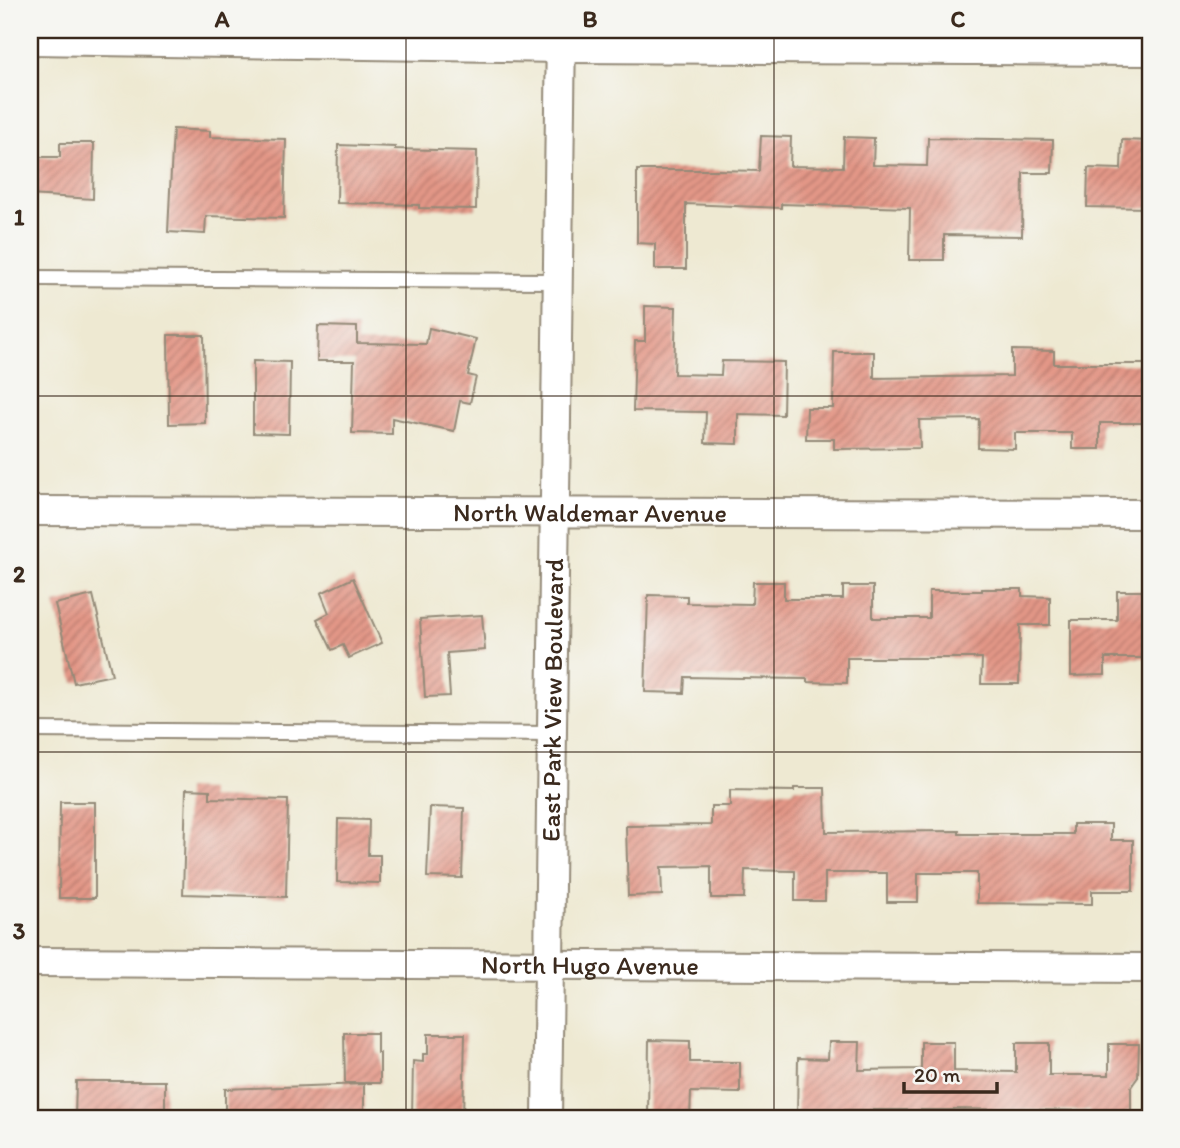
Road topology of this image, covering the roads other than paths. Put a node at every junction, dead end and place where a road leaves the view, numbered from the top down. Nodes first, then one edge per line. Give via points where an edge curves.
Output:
1 (561, 39) edge
2 (30, 40) edge
3 (1150, 51) edge
4 (30, 278) edge
5 (558, 281) junction
6 (30, 511) edge
7 (554, 512) junction
8 (1150, 514) edge
9 (30, 730) edge
10 (551, 734) junction
11 (30, 962) edge
12 (548, 964) junction
13 (1150, 968) edge
14 (547, 1118) edge

1 - 2 street
1 - 3 street
1 - 5 street, East Park View Boulevard
4 - 5 lane
5 - 7 street, East Park View Boulevard
6 - 7 street, North Waldemar Avenue
7 - 8 street, North Waldemar Avenue
7 - 10 street, East Park View Boulevard
9 - 10 lane
10 - 12 street, East Park View Boulevard
11 - 12 street, North Hugo Avenue
12 - 13 street, North Hugo Avenue
12 - 14 street, East Park View Boulevard

